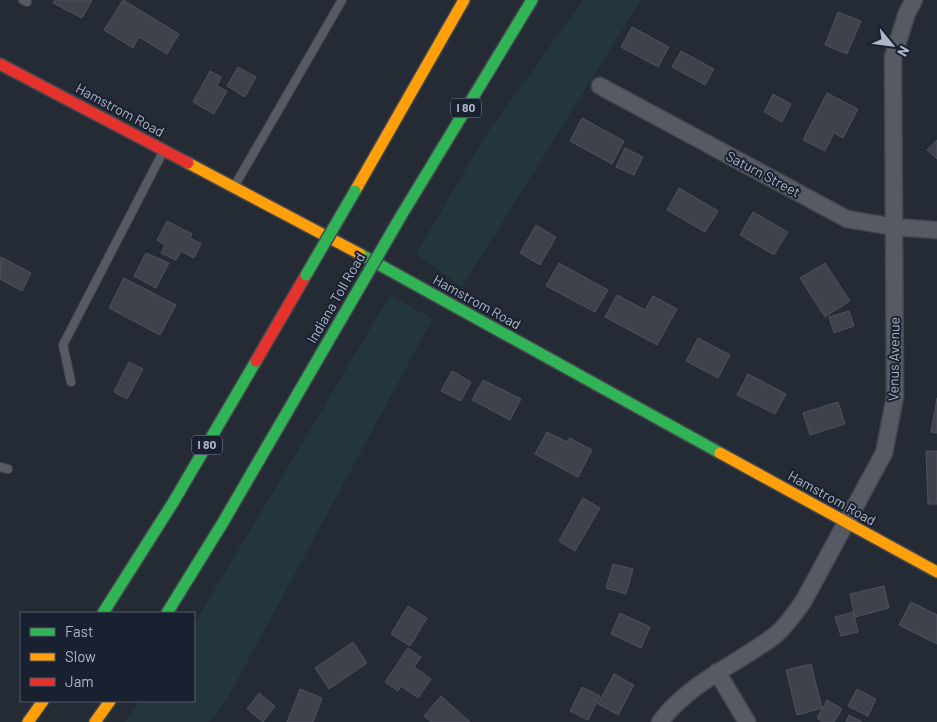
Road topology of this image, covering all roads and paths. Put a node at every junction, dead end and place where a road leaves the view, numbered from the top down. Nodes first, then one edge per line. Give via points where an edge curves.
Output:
1 (342, 0) edge
2 (464, 0) edge
3 (532, 0) edge
4 (914, 0) edge
5 (0, 64) edge
6 (600, 86) dead end
7 (164, 150) junction
8 (234, 187) junction
9 (894, 227) junction
10 (937, 230) edge
11 (71, 382) dead end
12 (846, 523) junction
13 (937, 572) edge
14 (104, 612) edge
15 (168, 612) edge
16 (717, 672) junction
17 (42, 702) edge
18 (109, 702) edge
19 (28, 722) edge
20 (96, 722) edge
21 (660, 722) edge
22 (747, 722) edge

1 - 8 lane
2 - 14 main road, I 80, bridge via 174,501
3 - 15 main road, Indiana Toll Road / I 80, bridge via 400,216
4 - 9 street, Venus Avenue via 894,57
5 - 7 main road, Hamstrom Road
6 - 9 street, Saturn Street via 846,219
7 - 8 main road, Hamstrom Road
7 - 11 lane via 63,344
8 - 12 main road, Hamstrom Road
9 - 10 street, Saturn Street
9 - 12 street, Venus Avenue via 895,397 884,453
12 - 13 main road, Hamstrom Road
12 - 16 street, Venus Avenue via 790,620 774,636
16 - 21 street, Venus Avenue via 688,693
16 - 22 street
17 - 19 main road
18 - 20 main road

